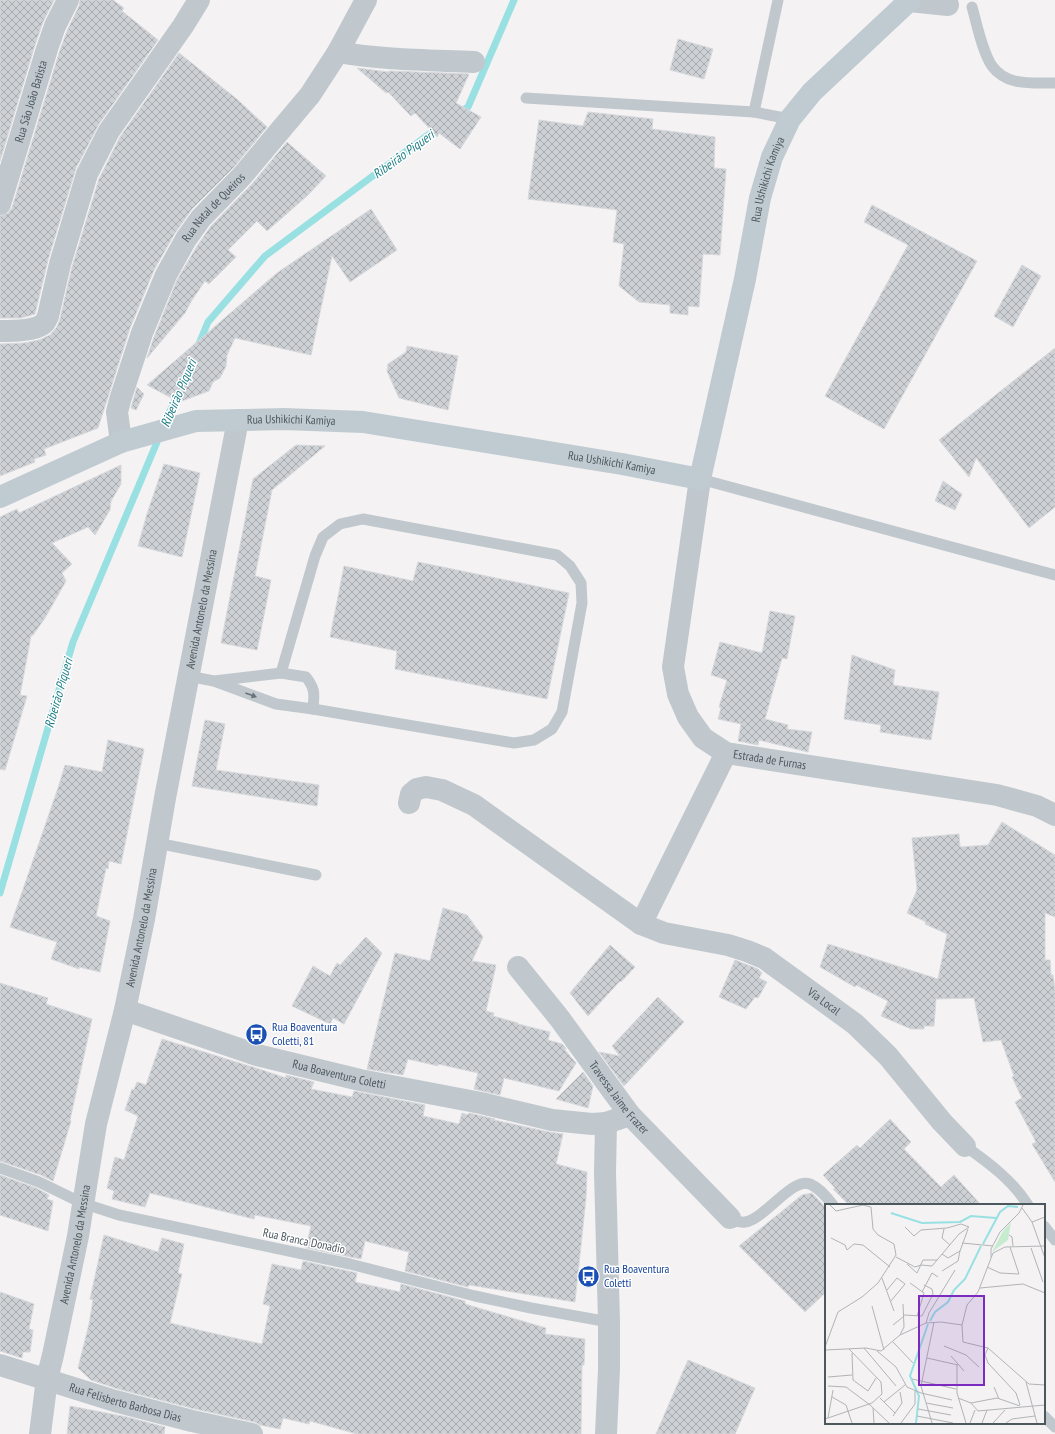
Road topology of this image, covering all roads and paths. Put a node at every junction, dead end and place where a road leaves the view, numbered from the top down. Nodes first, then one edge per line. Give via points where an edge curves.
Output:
1 (68, 0) edge
2 (199, 0) edge
3 (366, 0) edge
4 (778, 0) edge
5 (909, 1) edge
6 (948, 5) dead end
7 (972, 7) dead end
8 (338, 52) junction
9 (474, 62) dead end
10 (1055, 83) edge
11 (526, 98) dead end
12 (754, 112) junction
13 (790, 120) junction
14 (0, 204) edge
15 (0, 331) edge
16 (238, 420) junction
17 (128, 440) junction
18 (700, 479) junction
19 (0, 497) edge
20 (1055, 575) edge
21 (282, 673) junction
22 (188, 676) junction
23 (214, 681) junction
24 (313, 709) junction
25 (726, 753) junction
26 (409, 803) dead end
27 (1055, 815) edge
28 (157, 843) junction
29 (316, 875) dead end
30 (641, 924) junction
31 (518, 967) dead end
32 (125, 1010) junction
33 (630, 1115) junction
34 (606, 1123) junction
35 (965, 1146) joint
36 (0, 1168) edge
37 (82, 1203) junction
38 (832, 1204) edge
39 (1027, 1204) edge
40 (730, 1218) joint
41 (1045, 1227) edge
42 (1055, 1240) edge
43 (609, 1322) junction
44 (0, 1364) edge
45 (47, 1379) junction
46 (1045, 1417) edge
47 (1055, 1427) edge
48 (40, 1434) edge
49 (252, 1434) edge
50 (606, 1434) edge

1 - 14 street, Rua São João Batista via 47,49
2 - 15 street via 110,131 87,174 44,323 38,328
3 - 8 street, Rua Natal de Queiros
4 - 12 lane
5 - 6 street
5 - 13 main road, Rua Ushikichi Kamiya via 812,92
7 - 10 lane via 983,46 992,66 1002,76 1015,81
8 - 9 street via 390,58
8 - 17 street, Rua Natal de Queiros via 310,95 242,176 201,218 166,275 142,333 120,400 118,412
11 - 12 lane
12 - 13 lane
13 - 18 main road, Rua Ushikichi Kamiya via 772,157 760,198 745,279
16 - 17 main road, Rua Ushikichi Kamiya via 196,421
16 - 18 main road, Rua Ushikichi Kamiya via 284,418 363,422
16 - 22 street, Avenida Antonelo da Messina
17 - 19 main road, Rua Ushikichi Kamiya
18 - 20 lane
18 - 25 street, Estrada de Furnas via 673,667 678,694 688,717 702,738
21 - 23 lane
21 - 24 lane via 306,678 313,686
21 - 24 lane via 315,556 323,537 340,524 363,519 557,556 570,566 580,583 582,603 562,712 552,729 534,740 514,743
22 - 23 lane
22 - 28 street, Avenida Antonelo da Messina
23 -> 24 lane via 276,704
25 - 27 street, Estrada de Furnas via 997,795 1037,806
25 - 30 street
26 - 30 street, Via Local via 411,794 426,787 442,790 474,805
28 - 29 lane
28 - 32 street, Avenida Antonelo da Messina
30 - 35 street, Via Local via 664,933 728,945 764,958 855,1024 888,1056
31 - 33 street, Travessa Jaime Frazer via 560,1019
32 - 34 street, Rua Boaventura Coletti via 257,1055 326,1072 552,1120
32 - 37 street, Avenida Antonelo da Messina via 96,1124
33 - 34 street, Rua Boaventura Coletti
33 - 40 street, Travessa Jaime Frazer
34 - 43 street
35 - 39 lane via 1007,1178
36 - 37 lane, Rua Branca Donadio via 38,1182
37 - 43 lane, Rua Branca Donadio via 118,1215 350,1264 489,1299
37 - 45 street, Avenida Antonelo da Messina
38 - 40 lane via 818,1189 802,1183 755,1219 737,1222
41 - 42 lane
43 - 50 street
44 - 45 street, Rua Felisberto Barbosa Dias
45 - 48 street, Avenida Antonelo da Messina
45 - 49 street, Rua Felisberto Barbosa Dias via 115,1401
46 - 47 lane

